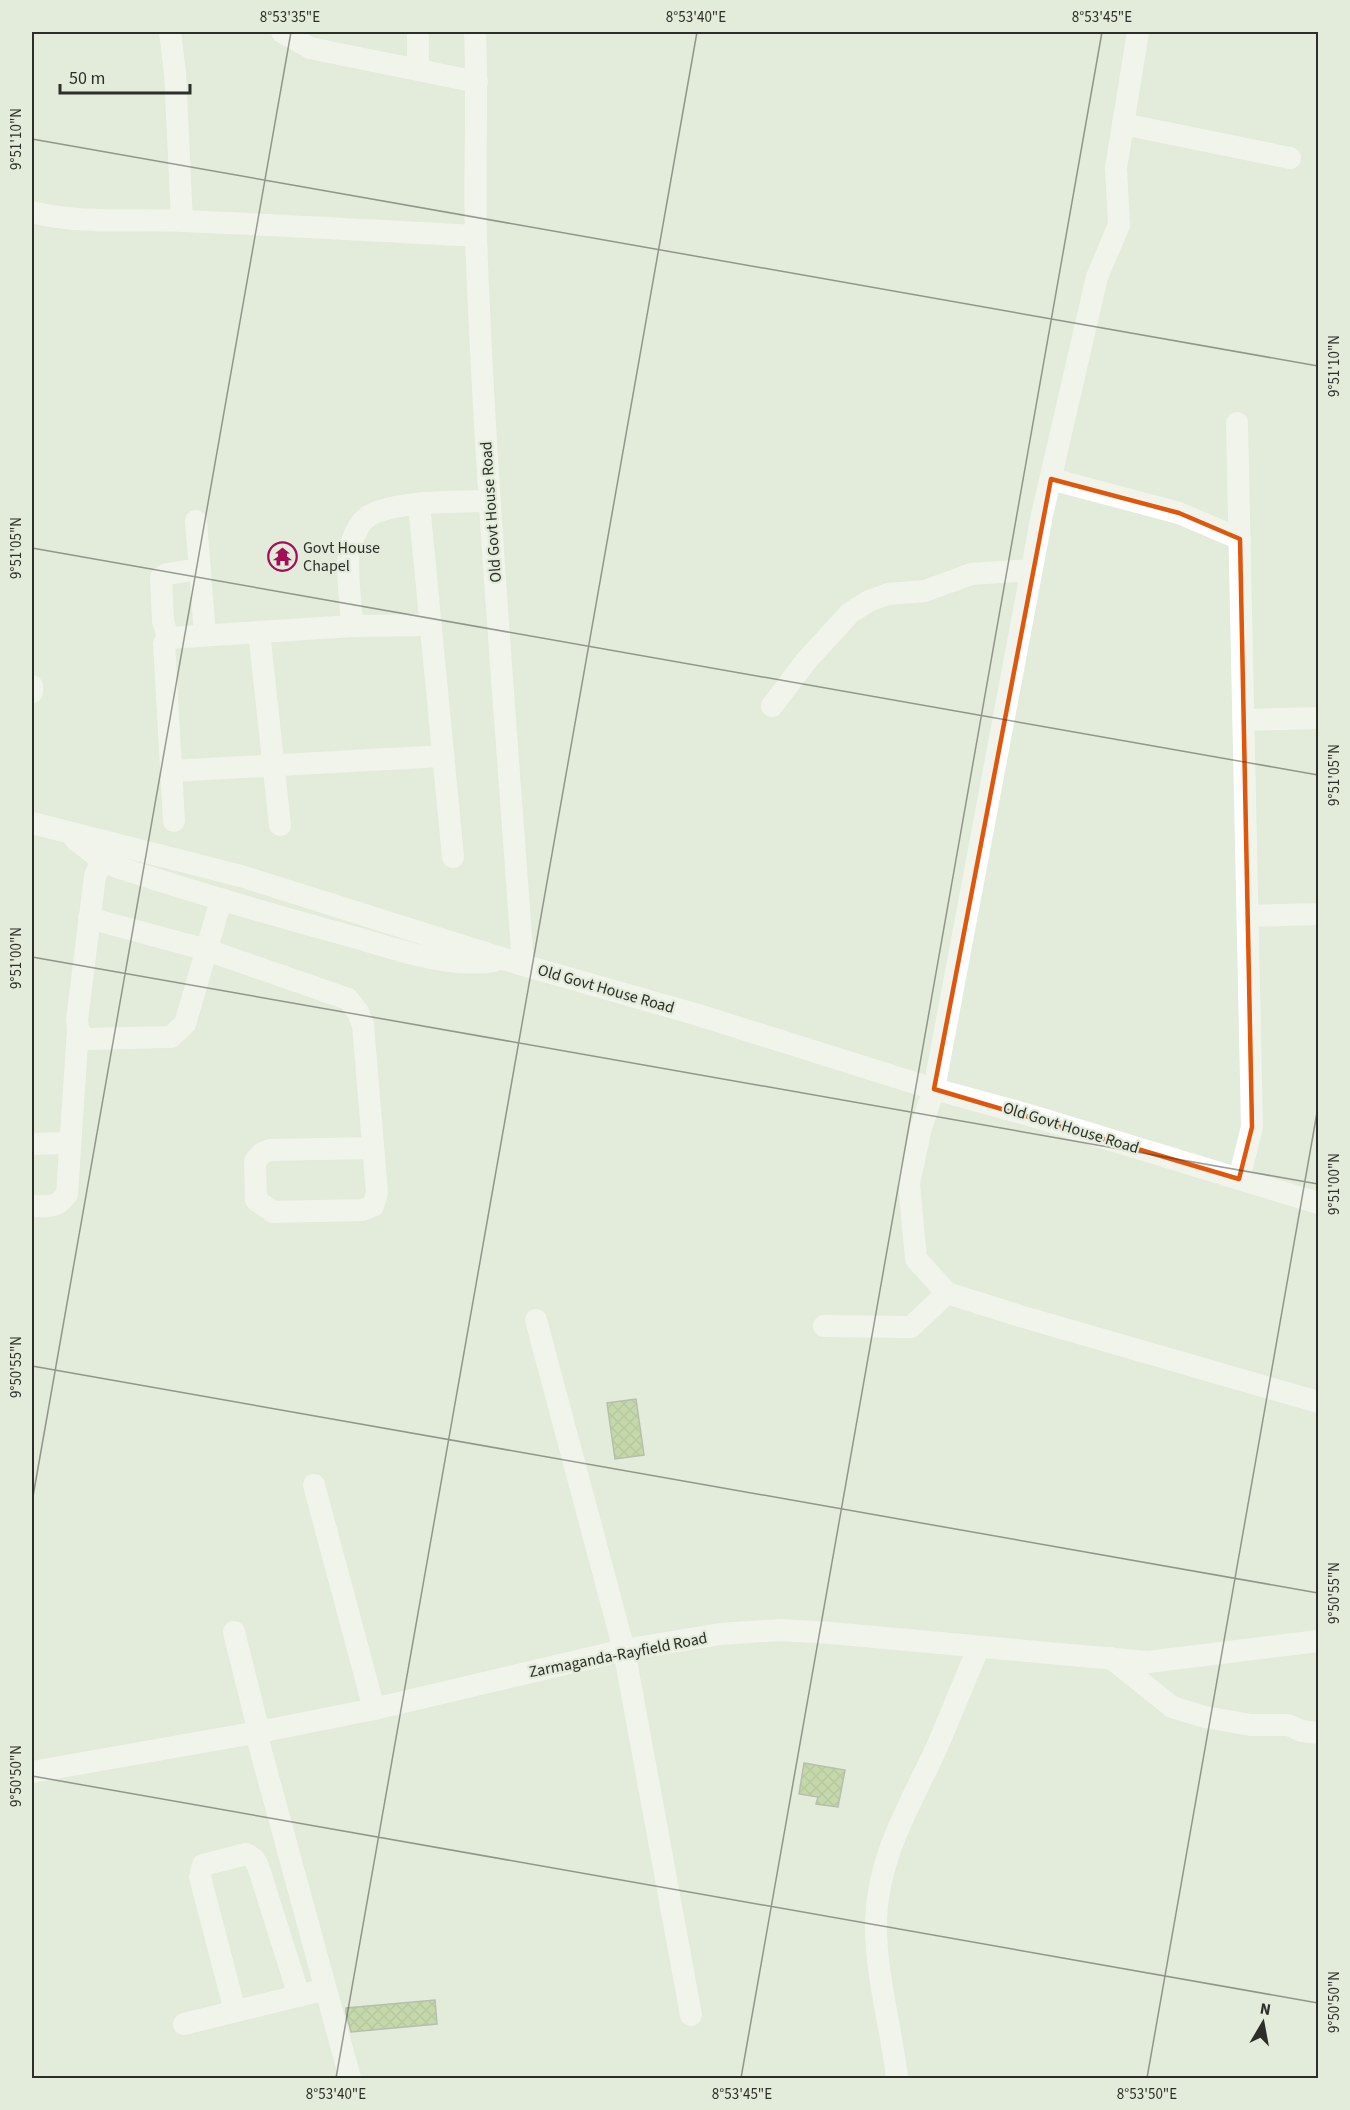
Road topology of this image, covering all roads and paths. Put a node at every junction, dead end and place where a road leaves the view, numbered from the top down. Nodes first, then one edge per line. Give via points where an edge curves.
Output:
1 (170, 32) edge
2 (282, 32) edge
3 (418, 32) edge
4 (475, 32) edge
5 (1138, 32) edge
6 (418, 69) junction
7 (477, 82) junction
8 (1123, 124) junction
9 (1290, 158) dead end
10 (32, 212) edge
11 (182, 220) junction
12 (476, 236) junction
13 (1237, 423) dead end
14 (1051, 479) junction
15 (490, 501) junction
16 (419, 504) junction
17 (196, 521) dead end
18 (1240, 539) junction
19 (199, 568) junction
20 (1031, 570) junction
21 (430, 625) junction
22 (352, 626) junction
23 (260, 632) junction
24 (205, 635) junction
25 (168, 638) junction
26 (32, 686) edge
27 (32, 692) edge
28 (772, 706) dead end
29 (1318, 718) edge
30 (1244, 720) junction
31 (442, 756) junction
32 (273, 764) junction
33 (172, 771) junction
34 (174, 821) dead end
35 (32, 823) edge
36 (280, 825) dead end
37 (67, 833) junction
38 (453, 856) dead end
39 (102, 860) junction
40 (271, 885) junction
41 (221, 900) junction
42 (263, 913) junction
43 (1318, 914) edge
44 (1248, 916) junction
45 (89, 918) junction
46 (207, 950) junction
47 (515, 962) junction
48 (78, 1029) junction
49 (934, 1089) junction
50 (70, 1143) junction
51 (32, 1144) edge
52 (373, 1148) junction
53 (1239, 1179) junction
54 (1318, 1203) edge
55 (32, 1206) edge
56 (947, 1293) junction
57 (536, 1320) dead end
58 (824, 1326) dead end
59 (1318, 1402) edge
60 (314, 1485) dead end
61 (234, 1632) dead end
62 (1318, 1641) edge
63 (979, 1647) junction
64 (624, 1650) junction
65 (1111, 1659) junction
66 (374, 1709) junction
67 (258, 1733) junction
68 (1318, 1733) edge
69 (32, 1772) edge
70 (327, 1989) junction
71 (299, 1996) junction
72 (235, 2011) junction
73 (691, 2015) dead end
74 (184, 2024) dead end
75 (350, 2079) edge
76 (897, 2079) edge

1 - 11 street
2 - 6 street via 310,48
3 - 6 street
4 - 7 street, Old Govt House Road
5 - 8 street
6 - 7 street
7 - 12 street, Old Govt House Road
8 - 9 street
8 - 14 street via 1116,168 1119,225 1097,277
10 - 11 street via 92,221
11 - 12 street
12 - 15 street, Old Govt House Road
13 - 18 street
14 - 18 street via 1179,513
14 - 20 street
15 - 16 street
15 - 47 street, Old Govt House Road
16 - 21 street
16 - 22 street via 389,508 366,518 356,531 349,553
17 - 19 street
18 - 30 street
19 - 24 street
19 - 25 street via 160,578
20 - 28 street via 971,574 926,591 888,594 869,601 850,613
20 - 49 street
21 - 22 street
21 - 31 street
22 - 23 street
23 - 24 street
23 - 32 street
24 - 25 street
25 - 33 street via 164,643
26 - 27 street
29 - 30 street
30 - 44 street
31 - 32 street
31 - 38 street
32 - 33 street
32 - 36 street
33 - 34 street
35 - 37 street
37 - 39 street
37 - 40 street
39 - 41 street
39 - 45 street via 95,876
40 - 42 street
40 - 47 street
41 - 42 street
41 - 46 street
42 - 47 street via 433,959
43 - 44 street
44 - 53 street via 1252,1126
45 - 46 street
45 - 48 street
46 - 48 street via 186,1024 171,1037 84,1039
46 - 52 street via 348,999 363,1025
47 - 49 street, Old Govt House Road
48 - 50 street
49 - 53 street, Old Govt House Road
49 - 56 street via 909,1183 916,1259
50 - 51 street
50 - 55 street via 67,1194 53,1206
52 - 52 street via 377,1193 373,1206 362,1210 273,1212 256,1200 255,1161 270,1150
53 - 54 street, Old Govt House Road
56 - 58 street via 911,1327
56 - 59 street
57 - 64 street
60 - 66 street
61 - 67 street
62 - 65 street, Zarmaganda-Rayfield Road via 1148,1662
63 - 64 street, Zarmaganda-Rayfield Road via 780,1630 720,1634
63 - 65 street, Zarmaganda-Rayfield Road
63 - 76 street via 889,1849 880,1884 877,1961
64 - 66 street, Zarmaganda-Rayfield Road
64 - 73 street
65 - 68 street via 1172,1707 1205,1717 1251,1725 1288,1725
66 - 67 street, Zarmaganda-Rayfield Road
67 - 69 street, Zarmaganda-Rayfield Road
67 - 70 street
70 - 71 street
70 - 75 street
71 - 72 street
71 - 72 street via 258,1866 246,1854 224,1859 202,1865 200,1877
72 - 74 street

